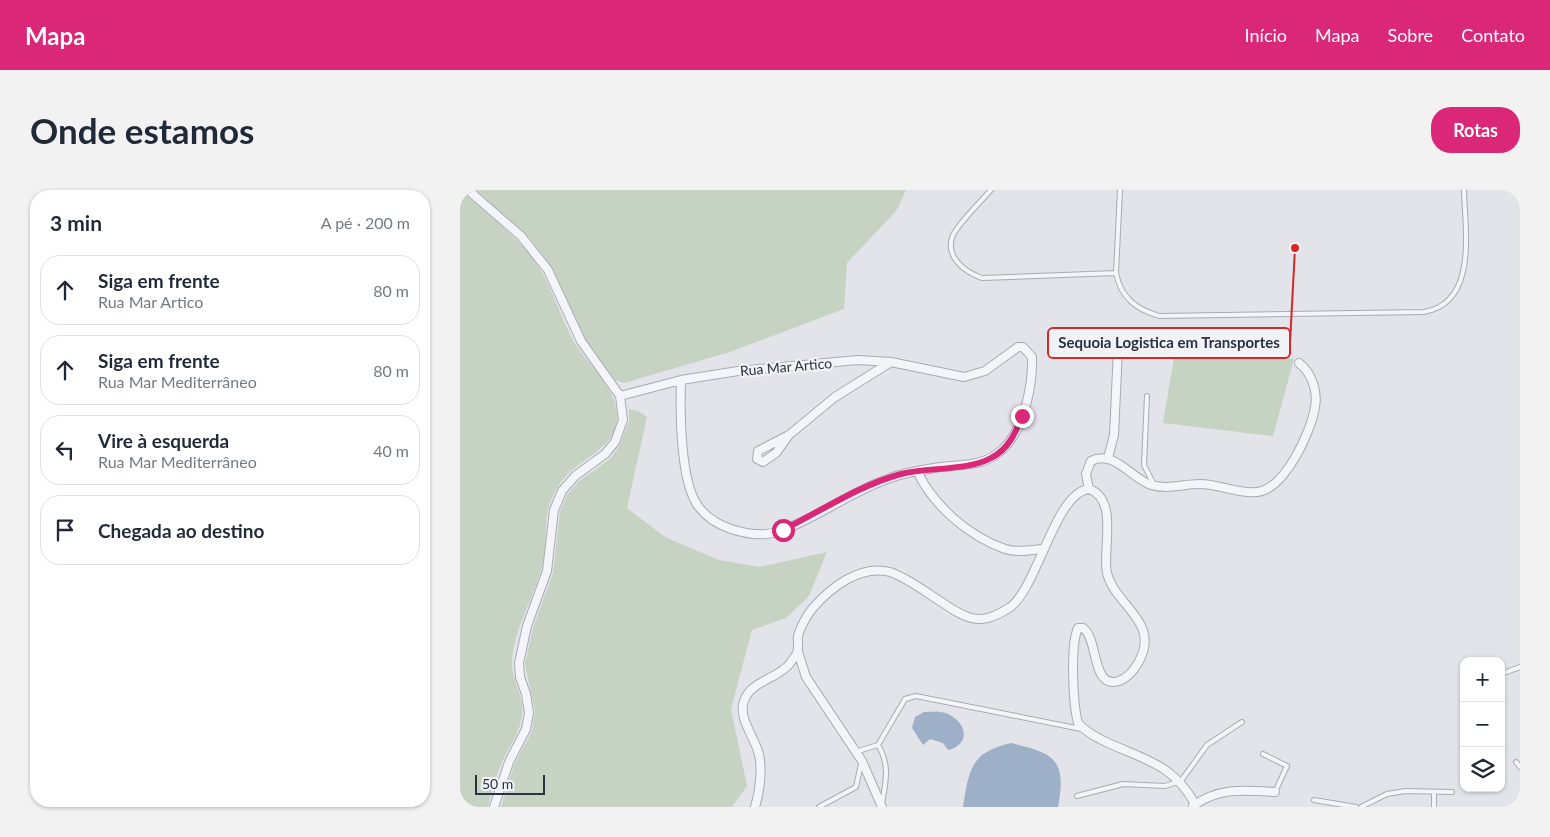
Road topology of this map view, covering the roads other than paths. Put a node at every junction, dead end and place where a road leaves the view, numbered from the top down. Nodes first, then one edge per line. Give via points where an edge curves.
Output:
1 (468, 190) edge
2 (991, 190) edge
3 (1120, 190) edge
4 (1464, 190) edge
5 (1116, 273) junction
6 (1118, 349) dead end
7 (891, 362) junction
8 (1299, 363) dead end
9 (681, 380) junction
10 (620, 396) junction
11 (1147, 396) dead end
12 (790, 435) junction
13 (1108, 458) junction
14 (916, 471) junction
15 (1154, 485) junction
16 (1089, 489) junction
17 (1043, 549) junction
18 (798, 652) junction
19 (1520, 667) edge
20 (1505, 673) edge
21 (1242, 722) dead end
22 (1083, 729) junction
23 (878, 745) junction
24 (855, 752) junction
25 (1263, 754) dead end
26 (862, 761) junction
27 (1516, 762) dead end
28 (1520, 768) edge
29 (1181, 781) junction
30 (1275, 792) joint
31 (1434, 792) junction
32 (1452, 792) dead end
33 (1077, 796) dead end
34 (1314, 800) dead end
35 (1193, 805) edge
36 (494, 807) edge
37 (755, 807) edge
38 (819, 807) edge
39 (882, 807) edge
40 (1356, 807) edge
41 (1361, 807) edge
42 (1434, 807) edge

1 - 10 street via 536,253 548,270 581,341
2 - 5 lane via 953,235 951,250 958,264 968,273 982,278
3 - 5 lane
4 - 5 lane via 1464,270 1459,286 1445,304 1435,310 1159,316 1143,311 1127,299 1119,287
6 - 13 street via 1114,435
7 - 9 street, Rua Mar Artico via 830,362
7 - 12 street via 835,397
7 - 14 street, Rua Mar Artico via 964,377 985,370 1018,347 1023,347 1032,357 1022,416 1005,447 993,458 980,463
8 - 15 street via 1305,367 1312,381 1315,407 1296,458 1268,487 1258,492 1200,484 1164,488
9 - 10 street, Rua Mar Artico
9 - 14 street via 680,432 688,480 697,506 722,526 757,535 783,530 882,480
10 - 36 street via 623,420 615,442 605,454 575,476 562,492 554,510 547,571 527,626 519,663 529,712 526,730 509,762
11 - 15 lane via 1144,465
12 - 12 street via 762,448 756,456 766,461 776,454
13 - 15 street via 1140,480
13 - 16 street via 1091,461 1086,474
14 - 17 street via 936,502 975,533 1006,549
16 - 17 street via 1075,494
16 - 22 street via 1099,495 1107,518 1105,565 1108,576 1139,621 1144,632 1144,644 1141,658 1132,672 1119,681 1111,682 1098,669 1088,632 1078,628 1074,694 1075,714
17 - 18 street via 1022,594 1010,607 980,620 958,612 890,572 871,571 848,578 828,591 810,611 798,636
18 - 24 street via 806,677
18 - 37 street via 785,669 748,691 744,702 742,711 758,752 760,773
19 - 20 lane
21 - 29 lane via 1207,745
22 - 23 lane via 916,696 905,699
22 - 29 street via 1169,770
23 - 24 lane
23 - 39 lane via 885,755 887,775
24 - 26 street
25 - 30 lane via 1287,766
26 - 38 lane via 856,787
26 - 39 street
27 - 28 lane
29 - 33 lane via 1165,786 1123,784
29 - 35 street
30 - 35 street via 1232,790
31 - 32 lane
31 - 41 lane via 1387,794
31 - 42 lane
34 - 40 lane

